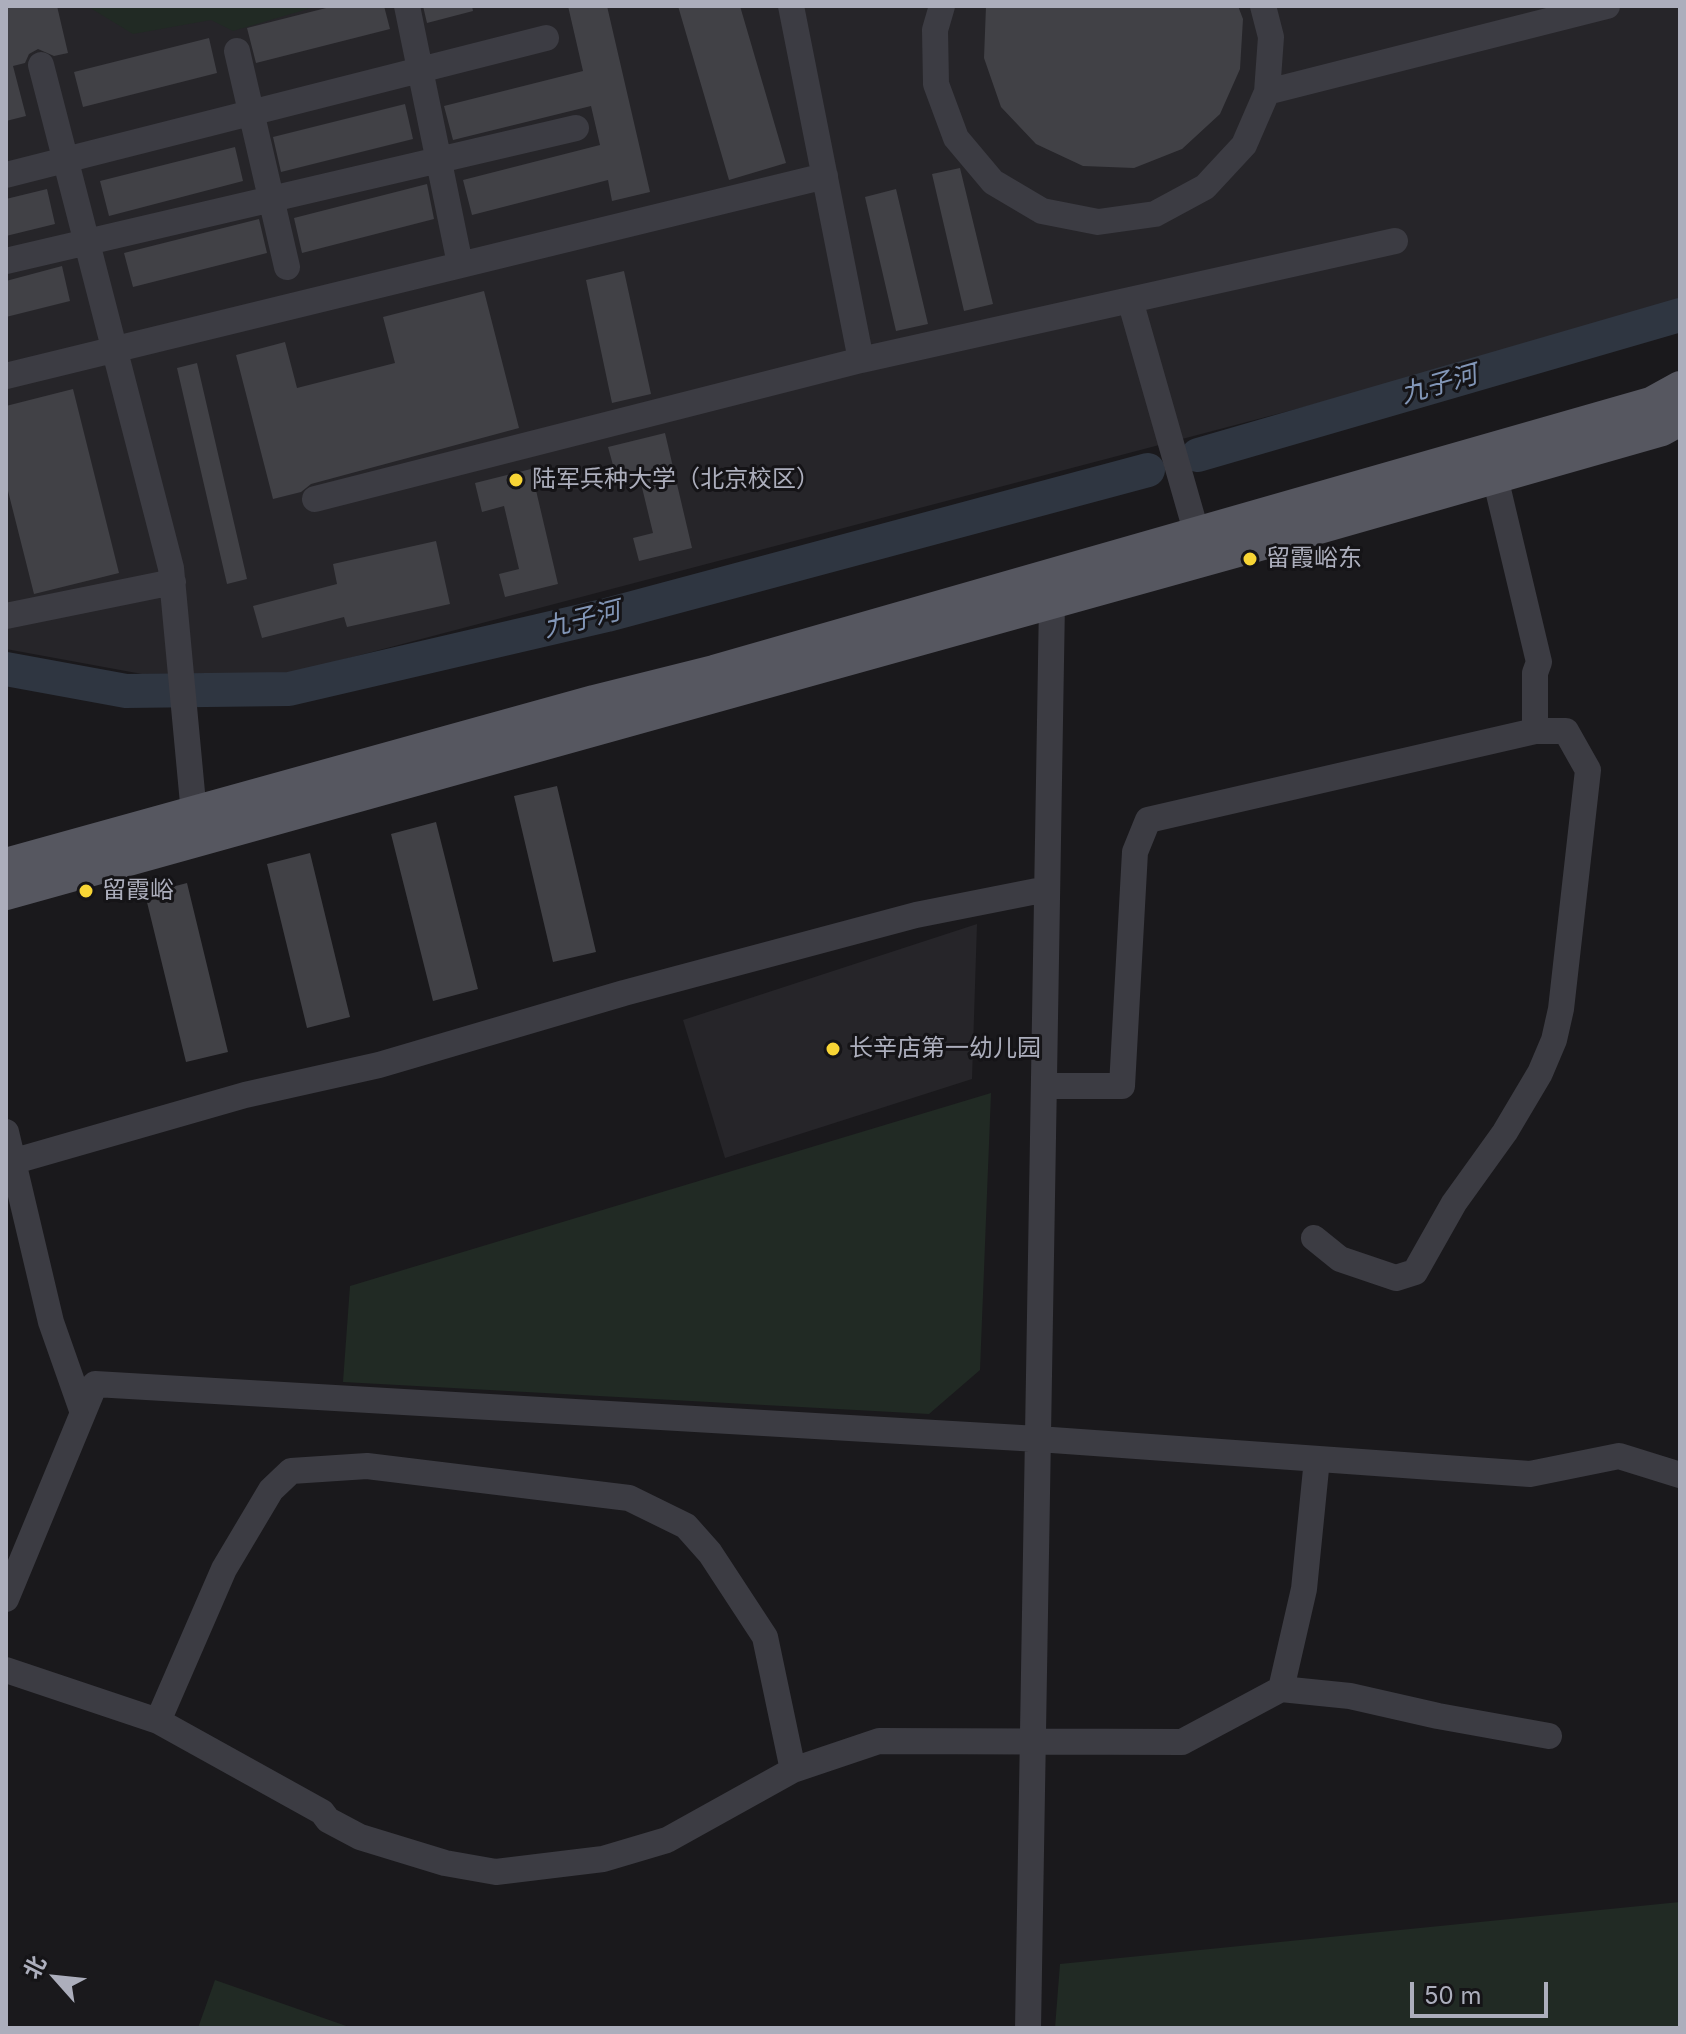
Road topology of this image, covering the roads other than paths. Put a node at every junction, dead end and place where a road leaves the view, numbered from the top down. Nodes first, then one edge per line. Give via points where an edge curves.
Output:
1 (407, 6) edge
2 (791, 6) edge
3 (942, 6) edge
4 (1263, 6) edge
5 (1607, 6) edge
6 (1574, 10) edge
7 (546, 38) dead end
8 (237, 51) dead end
9 (41, 65) dead end
10 (420, 70) junction
11 (1267, 92) junction
12 (251, 113) junction
13 (576, 128) dead end
14 (66, 160) junction
15 (439, 160) junction
16 (6, 175) edge
17 (825, 176) junction
18 (271, 199) junction
19 (1395, 241) dead end
20 (87, 242) junction
21 (6, 261) edge
22 (460, 264) junction
23 (287, 267) dead end
24 (1130, 300) junction
25 (114, 347) junction
26 (861, 360) junction
27 (6, 376) edge
28 (1680, 387) edge
29 (1680, 420) edge
30 (1495, 477) junction
31 (315, 499) dead end
32 (1196, 531) junction
33 (173, 582) junction
34 (1052, 602) junction
35 (6, 616) edge
36 (1535, 731) junction
37 (194, 814) junction
38 (6, 864) edge
39 (1047, 889) junction
40 (6, 894) edge
41 (1044, 1086) junction
42 (6, 1132) edge
43 (15, 1161) junction
44 (1314, 1238) dead end
45 (83, 1413) junction
46 (1038, 1439) junction
47 (1317, 1459) junction
48 (1680, 1475) edge
49 (6, 1599) edge
50 (6, 1670) edge
51 (1281, 1689) junction
52 (158, 1721) junction
53 (1549, 1736) dead end
54 (1033, 1742) junction
55 (793, 1770) junction
56 (1028, 2028) edge

1 - 10 street
2 - 17 street
3 - 11 street via 935,30 936,84 956,138 993,182 1042,211 1098,222 1155,214 1205,187 1244,145
4 - 11 street via 1271,37
5 - 6 street
6 - 11 street
7 - 10 street
8 - 12 street
9 - 14 street
10 - 12 street
10 - 15 street
12 - 14 street
12 - 18 street
13 - 15 street
14 - 16 street
14 - 20 street
15 - 18 street
15 - 22 street
17 - 22 street
17 - 26 street
18 - 20 street
18 - 23 street
19 - 24 street
20 - 21 street
20 - 25 street
22 - 25 street
24 - 26 street
24 - 32 street
25 - 27 street
25 - 33 street
26 - 31 street
28 - 32 main road via 1651,403
29 - 30 main road via 1662,430
30 - 34 main road
30 - 36 street via 1539,662
32 - 37 main road
33 - 35 street
33 - 37 street
34 - 39 street
34 - 40 main road
36 - 41 street via 1148,820 1135,852 1122,1086
36 - 44 street via 1566,731 1588,770 1561,1009 1540,1073 1415,1272 1396,1278 1354,1264
37 - 38 main road
39 - 41 street
39 - 43 street via 916,915
41 - 46 street
42 - 43 street
43 - 45 street via 51,1322
45 - 46 street via 95,1384
45 - 49 street
46 - 47 street
46 - 54 street
47 - 48 street via 1530,1474 1619,1456
47 - 51 street via 1304,1589
50 - 52 street
51 - 53 street via 1350,1696
51 - 54 street via 1182,1742
52 - 55 street via 360,1837 496,1872 603,1859 667,1840
52 - 55 street via 224,1569 271,1490 291,1471 367,1466 629,1498 686,1526 765,1637
54 - 55 street via 879,1741
54 - 56 street

